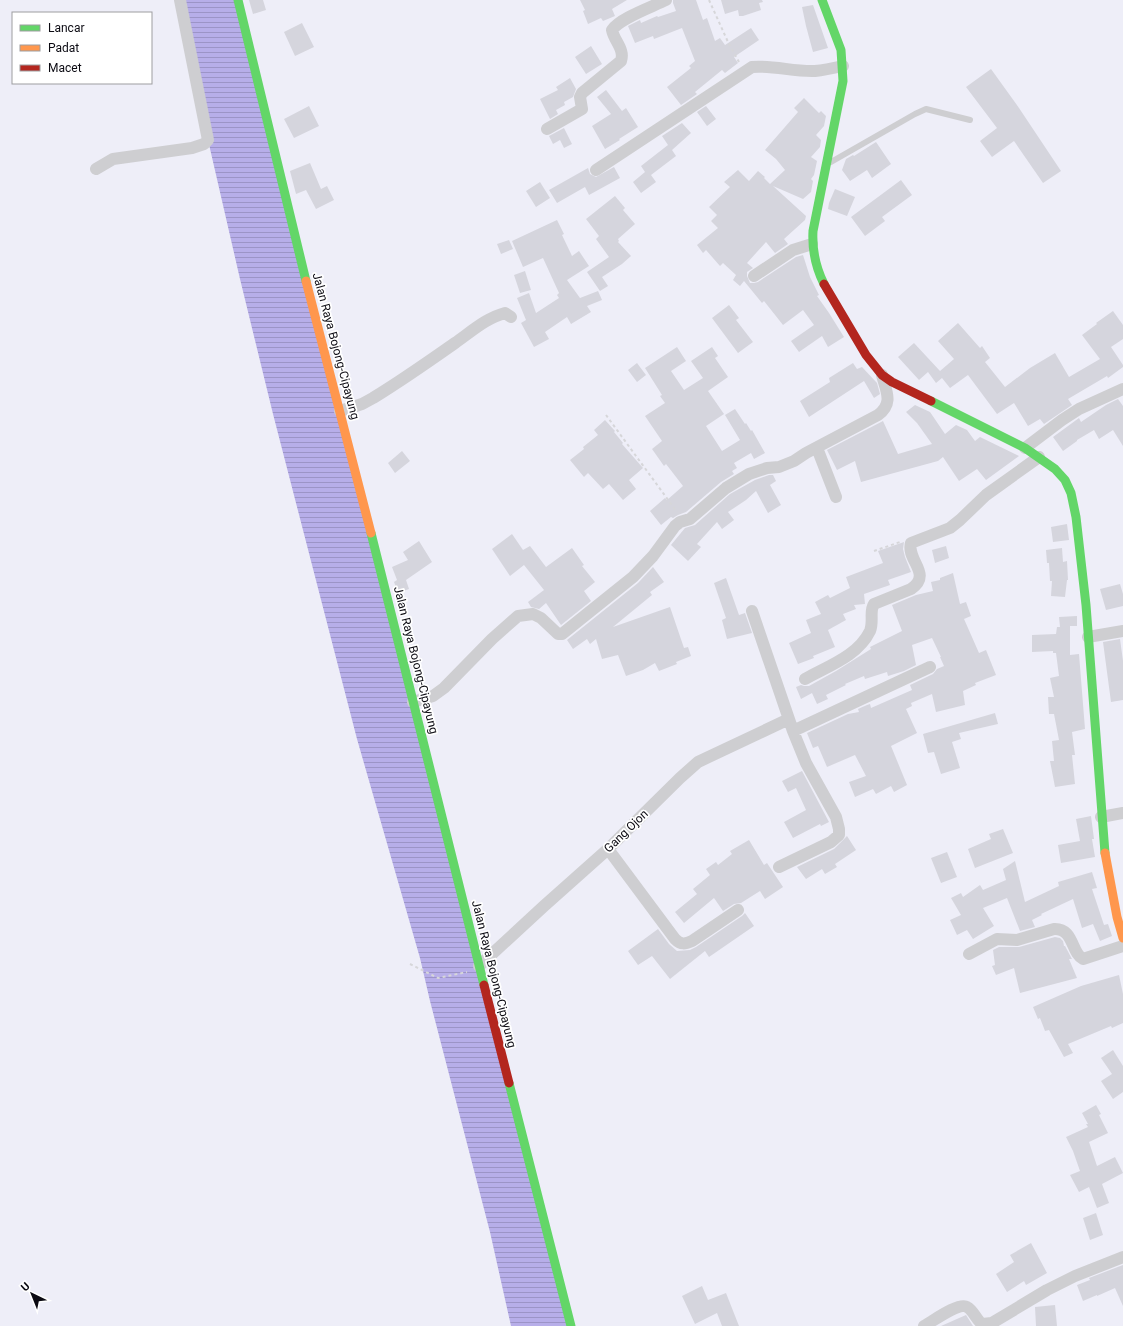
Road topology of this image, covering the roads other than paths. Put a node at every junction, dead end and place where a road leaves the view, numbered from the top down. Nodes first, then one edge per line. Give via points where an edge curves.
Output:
1 (180, 0) edge
2 (238, 0) edge
3 (666, 0) edge
4 (822, 0) edge
5 (844, 66) junction
6 (970, 120) dead end
7 (547, 129) dead end
8 (826, 164) junction
9 (96, 169) dead end
10 (596, 170) dead end
11 (812, 244) junction
12 (754, 276) dead end
13 (511, 317) dead end
14 (882, 375) junction
15 (1123, 389) edge
16 (340, 411) junction
17 (817, 448) junction
18 (1025, 448) junction
19 (1039, 457) junction
20 (836, 497) dead end
21 (752, 611) dead end
22 (1123, 631) edge
23 (1088, 637) junction
24 (930, 667) dead end
25 (805, 679) dead end
26 (414, 702) junction
27 (789, 719) junction
28 (793, 731) junction
29 (1123, 813) edge
30 (1102, 817) junction
31 (608, 849) junction
32 (779, 867) dead end
33 (738, 910) dead end
34 (1123, 938) edge
35 (1123, 946) edge
36 (969, 954) dead end
37 (479, 966) junction
38 (1123, 1258) edge
39 (571, 1326) edge
40 (924, 1326) edge

1 - 9 street via 208,140 192,148 113,159
2 - 16 street, Jalan Raya Bojong-Cipayung
3 - 7 street via 614,26 612,35 622,51 620,60 582,93 580,100 583,107 580,111
4 - 5 street via 841,50
5 - 8 street
5 - 10 street via 815,71 752,67
6 - 8 lane via 926,109
8 - 11 street
11 - 12 street via 794,250
11 - 14 street via 819,274 866,355
13 - 16 street via 505,313 498,315 378,395 362,404
14 - 17 street via 888,402 883,411
14 - 18 street
15 - 18 street via 1079,409
16 - 26 street, Jalan Raya Bojong-Cipayung
17 - 20 street
17 - 26 street via 794,462 758,471 738,480 718,494 690,519 675,526 653,556 633,577 562,634 558,634 533,614 518,616 444,688 433,696
18 - 19 street
19 - 23 street via 1061,474 1071,493 1076,517
19 - 25 street via 986,495 950,528 911,543 920,580 911,589 874,604 873,622 856,649
21 - 27 street
22 - 23 street
23 - 30 street
24 - 28 street
26 - 37 street, Jalan Raya Bojong-Cipayung
27 - 28 street
27 - 31 street, Gang Ojon via 698,762
28 - 32 street via 806,763 836,817 839,835 831,842
29 - 30 street
30 - 34 street via 1105,851
31 - 33 street via 679,943 692,941
31 - 37 street, Gang Ojon
35 - 36 street via 1083,959 1065,932 1060,928 1054,928 1017,940 997,939
37 - 39 street, Jalan Raya Bojong-Cipayung
38 - 40 street via 1075,1276 992,1323 982,1324 970,1308 962,1306

